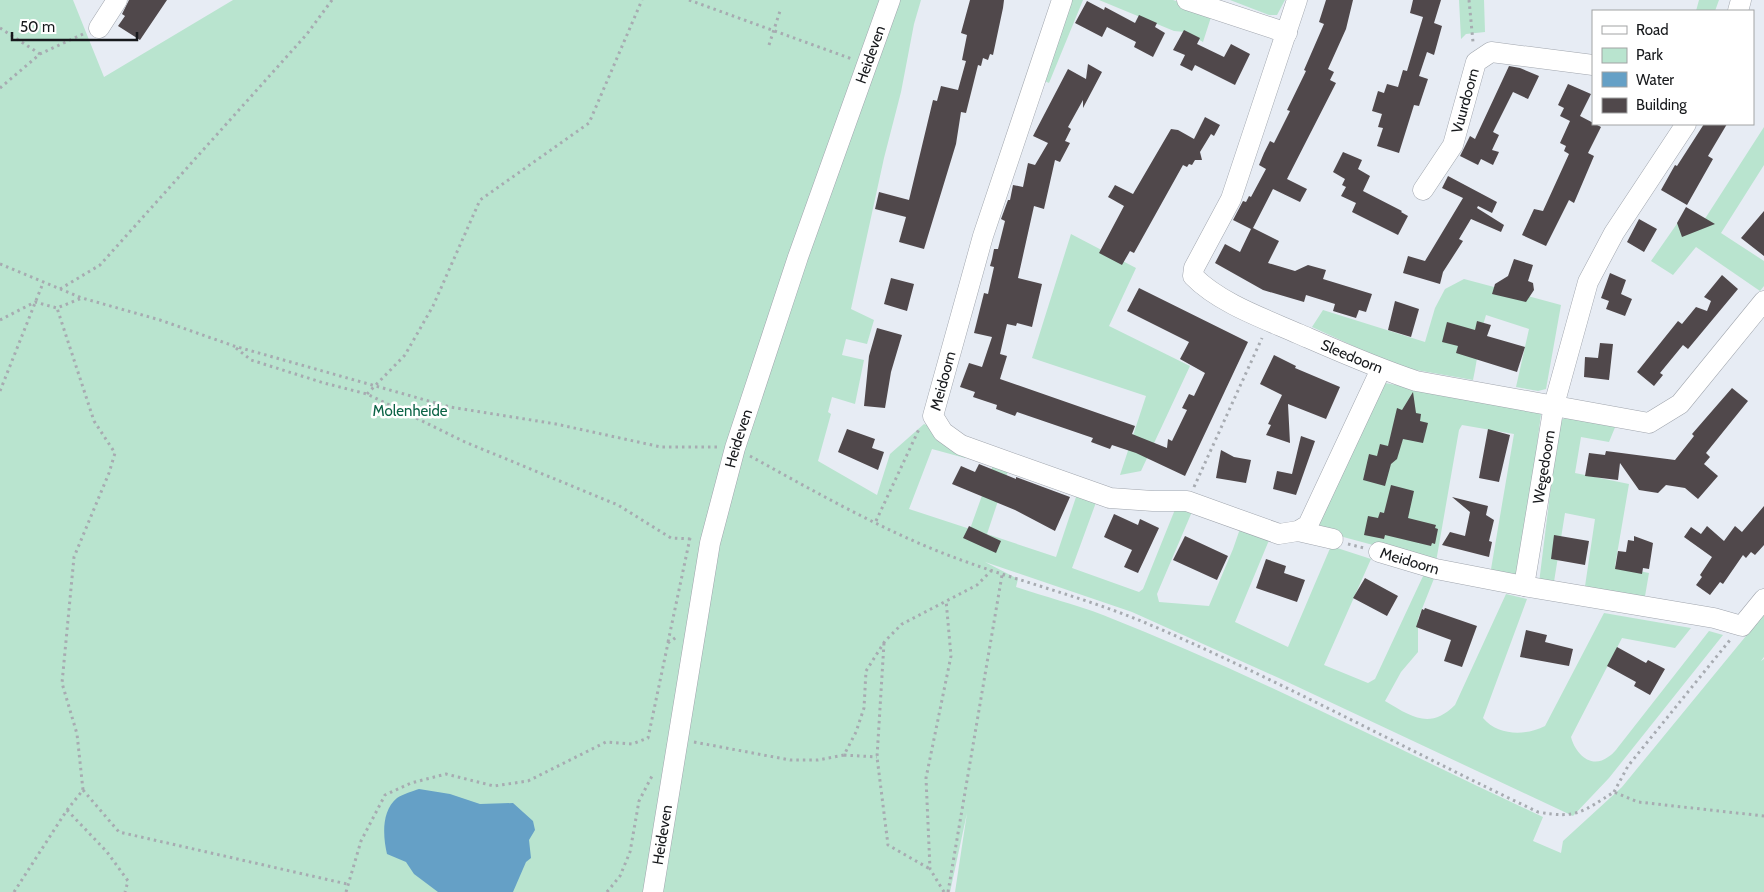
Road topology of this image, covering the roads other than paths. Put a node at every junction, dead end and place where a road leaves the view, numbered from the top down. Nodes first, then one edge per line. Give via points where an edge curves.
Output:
1 (117, 0) edge
2 (890, 0) edge
3 (1062, 0) edge
4 (1187, 0) edge
5 (1297, 0) edge
6 (99, 28) road end
7 (1287, 33) junction
8 (1592, 64) edge
9 (1685, 125) edge
10 (1423, 190) dead end
11 (1764, 301) edge
12 (1381, 369) junction
13 (1554, 405) junction
14 (1298, 531) junction
15 (1333, 539) road end
16 (1379, 552) road end
17 (1524, 586) junction
18 (1764, 599) edge
19 (653, 892) edge

1 - 6 street
2 - 19 street, Heideven via 798,257 735,448 710,543
3 - 14 street, Meidoorn via 983,236 933,416 943,432 961,445 1110,498 1187,501 1279,534
4 - 7 street
5 - 7 street, Sleedoorn
7 - 12 street, Sleedoorn via 1231,199 1194,268 1193,276 1206,289 1270,321
8 - 10 street, Vuurdoorn via 1491,52 1476,62 1452,145
9 - 13 street, Wegedoorn via 1614,233 1588,282
11 - 13 street, Sleedoorn via 1680,404 1650,423
12 - 13 street, Sleedoorn via 1416,381
12 - 14 street via 1308,525
13 - 17 street, Wegedoorn
14 - 15 street, Meidoorn
16 - 17 street, Meidoorn via 1436,569
17 - 18 street via 1714,618 1742,626

